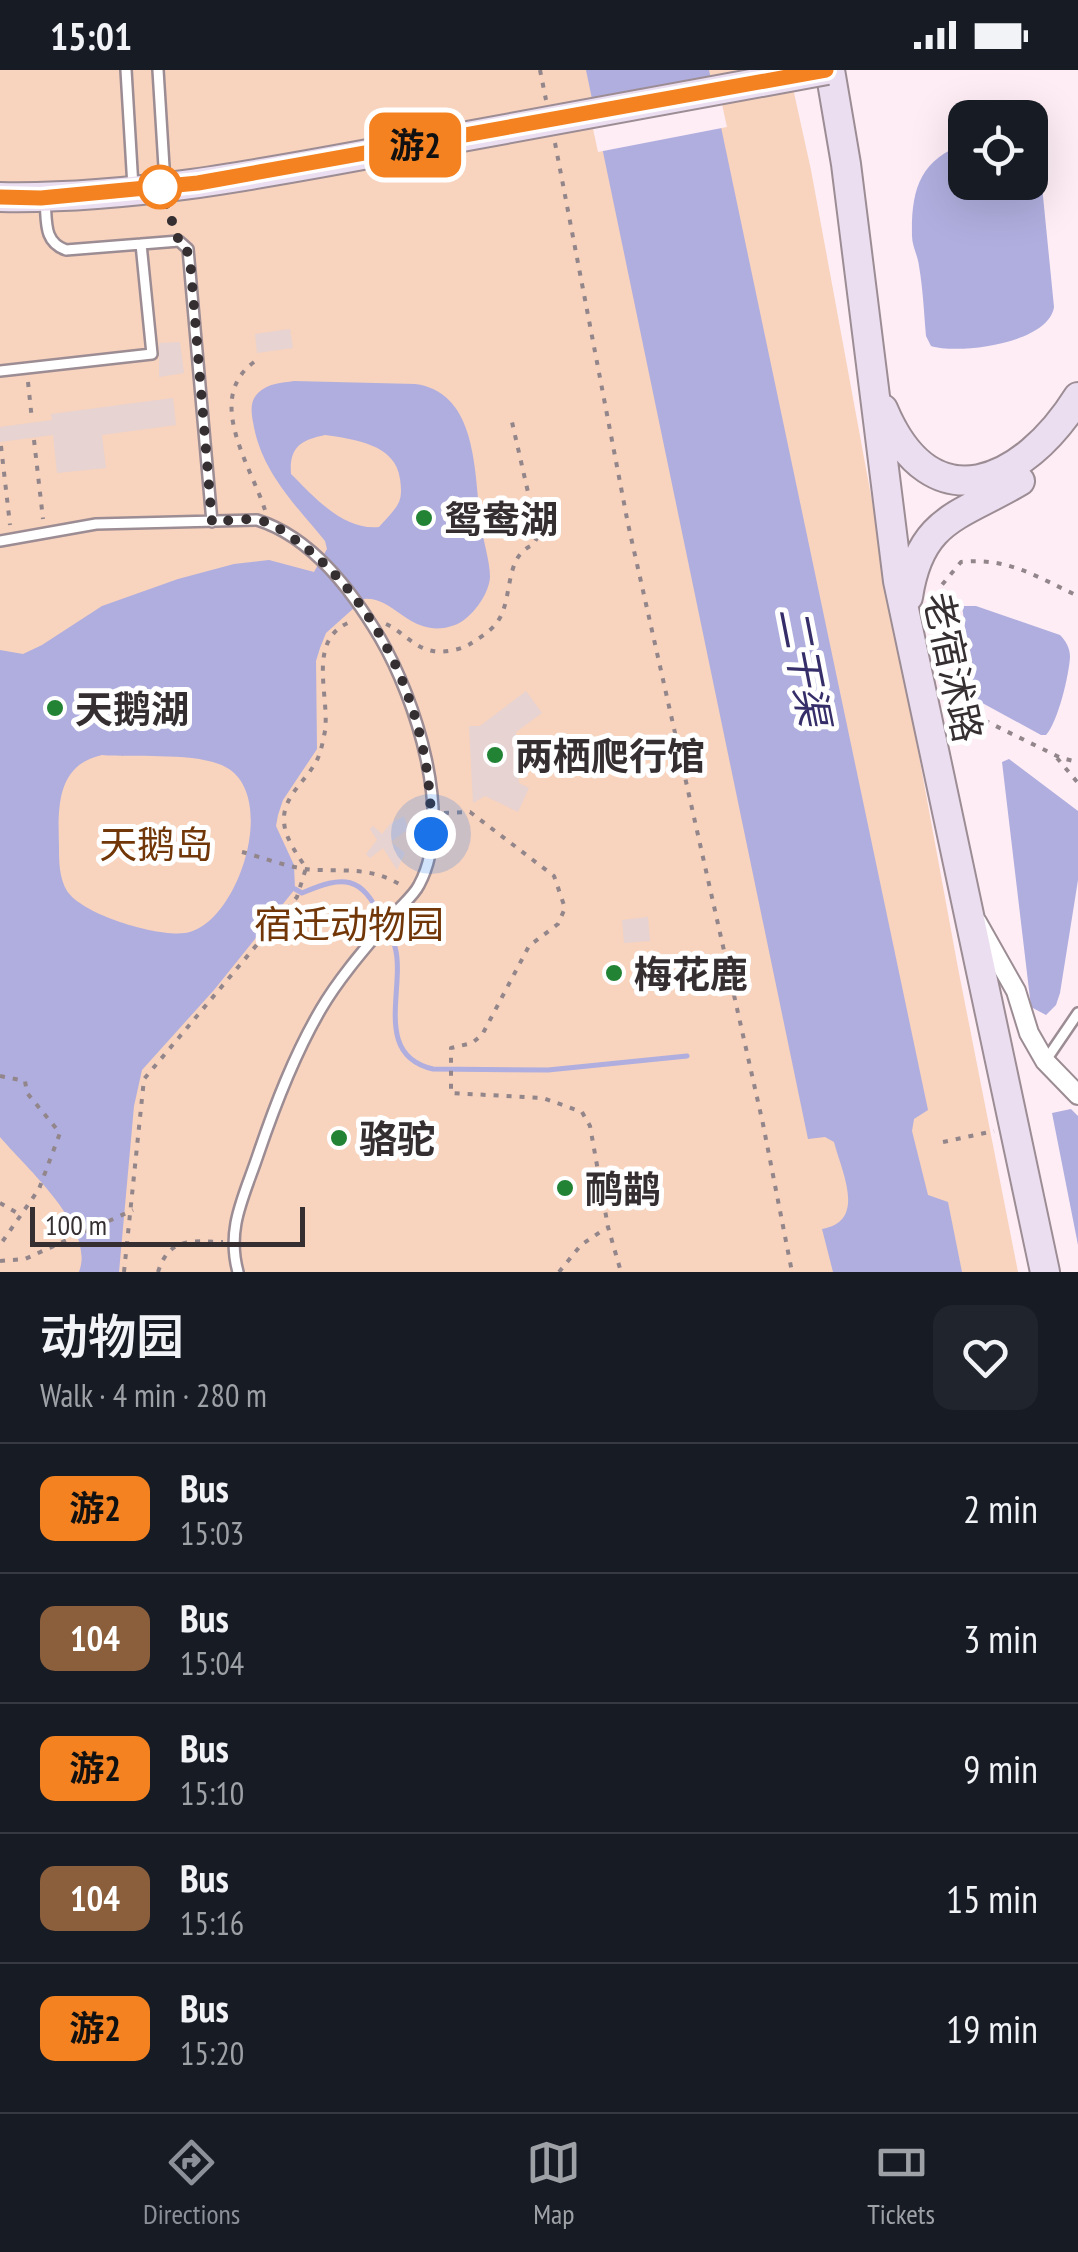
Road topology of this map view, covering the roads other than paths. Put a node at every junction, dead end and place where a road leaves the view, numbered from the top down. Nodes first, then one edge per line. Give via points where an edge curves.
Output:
1 (126, 70) edge
2 (158, 70) edge
3 (828, 70) edge
4 (165, 186) junction
5 (133, 189) junction
6 (0, 197) edge
7 (45, 197) junction
8 (142, 244) junction
9 (0, 371) edge
10 (874, 386) junction
11 (1078, 397) edge
12 (1078, 427) edge
13 (212, 522) junction
14 (6, 540) edge
15 (917, 623) junction
16 (966, 905) junction
17 (1078, 1012) edge
18 (1045, 1061) junction
19 (1078, 1096) edge
20 (238, 1272) edge
21 (1045, 1272) edge

1 - 5 lane
2 - 4 lane
3 - 4 main road, bridge
3 - 10 main road, 老宿沭路
4 - 5 main road
5 - 7 main road
6 - 7 main road
7 - 8 lane via 48,237 57,247
8 - 9 lane via 152,354
8 - 13 lane via 179,241 190,259
10 - 11 main road via 911,457 954,481 987,479 1019,460
10 - 15 main road, 老宿沭路
12 - 15 main road via 1033,473 926,540 913,567
13 - 14 lane via 96,524
13 - 20 lane via 270,524 318,558 356,598 408,694 432,813 431,854 414,892 321,1008 296,1056 233,1226
15 - 16 main road, 老宿沭路
16 - 18 street via 1016,991
16 - 21 main road, 老宿沭路
17 - 18 lane
18 - 19 street

